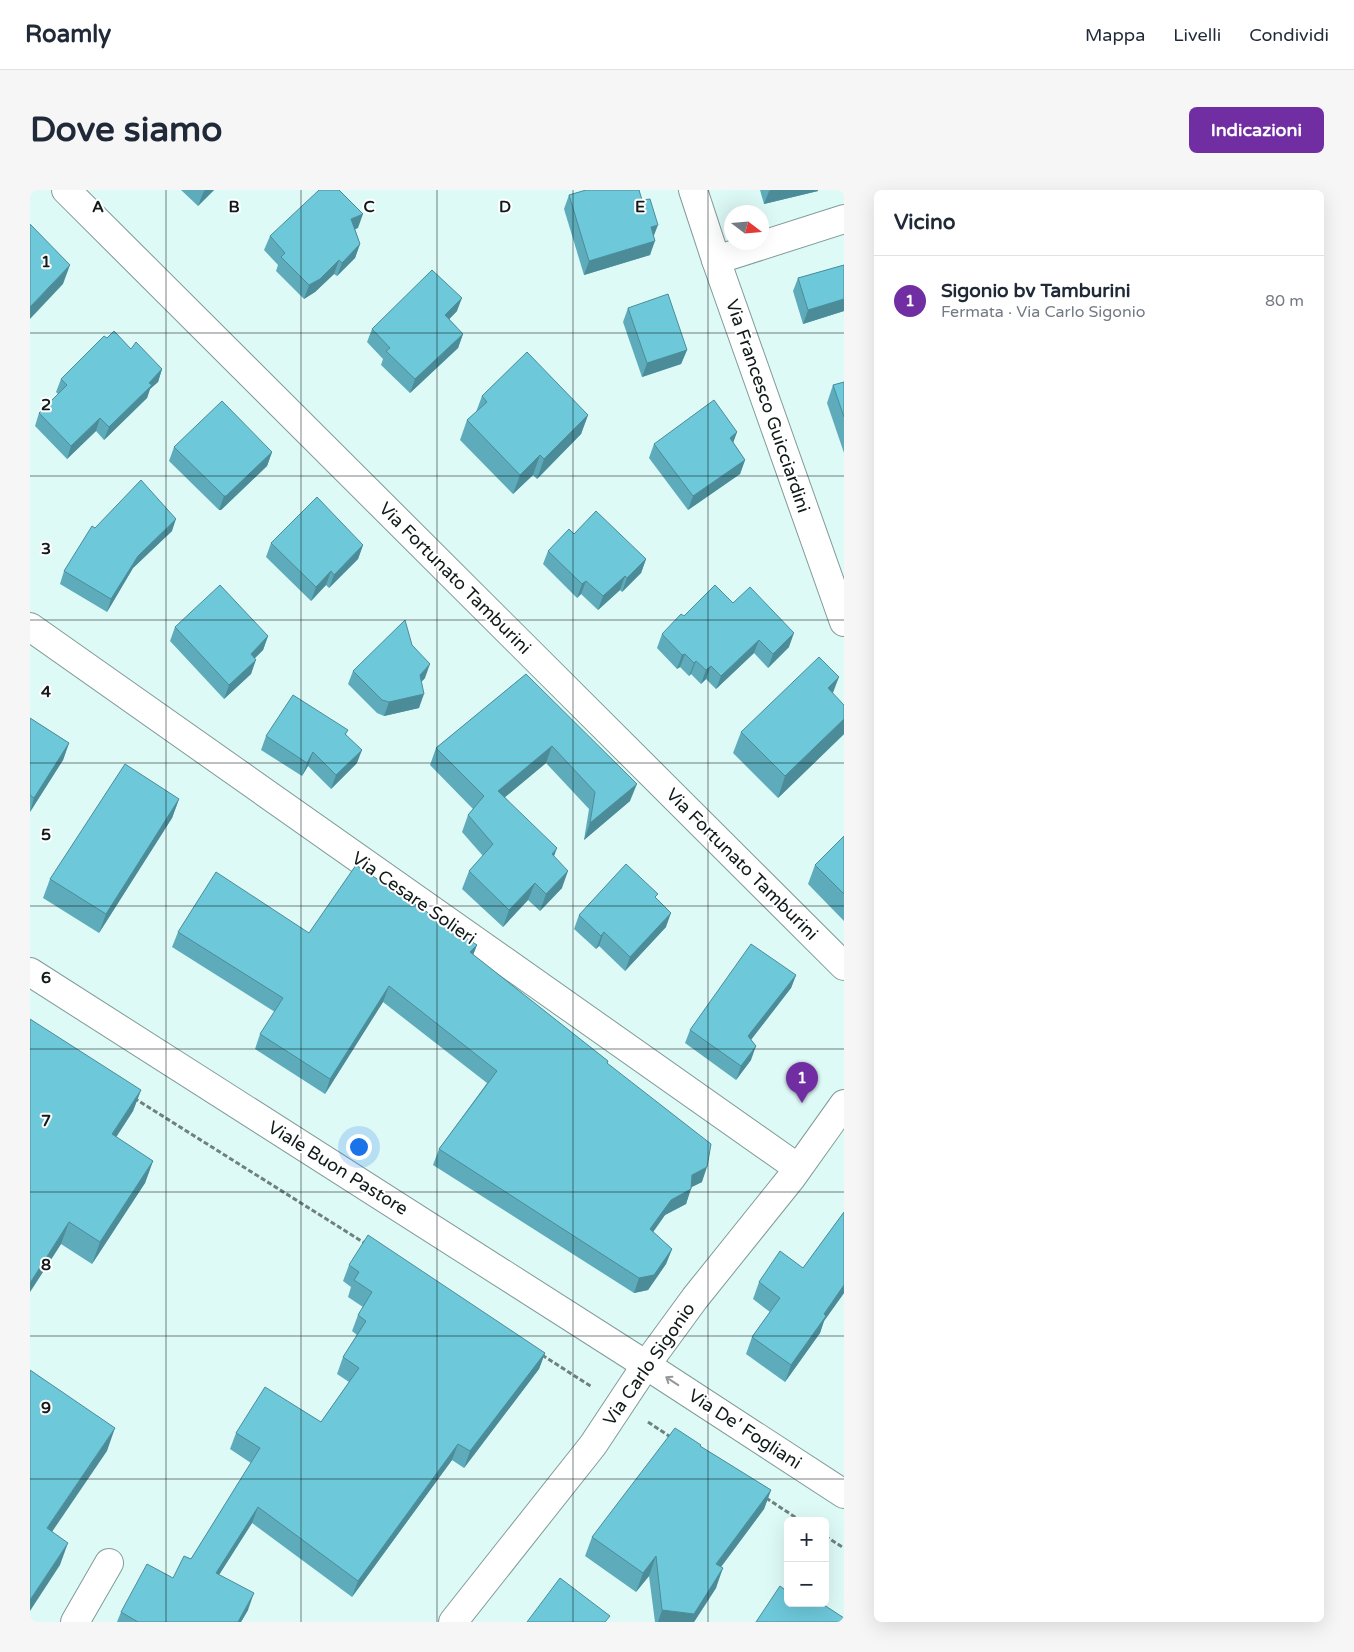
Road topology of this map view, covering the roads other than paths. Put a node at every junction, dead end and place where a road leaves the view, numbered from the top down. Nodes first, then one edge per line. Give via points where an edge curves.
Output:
1 (66, 190) edge
2 (693, 190) edge
3 (844, 219) edge
4 (716, 260) junction
5 (844, 622) edge
6 (30, 627) edge
7 (844, 966) edge
8 (30, 972) edge
9 (844, 1104) edge
10 (798, 1168) junction
11 (646, 1365) junction
12 (844, 1494) edge
13 (109, 1563) dead end
14 (75, 1622) edge
15 (453, 1622) edge

1 - 7 street, Via Fortunato Tamburini
2 - 4 street, Via Francesco Guicciardini
3 - 4 street
4 - 5 street, Via Francesco Guicciardini
6 - 10 street, Via Cesare Solieri
8 - 11 street, Viale Buon Pastore
9 - 10 street, Via Carlo Sigonio
10 - 11 street, Via Carlo Sigonio
12 -> 11 street, Via De' Fogliani
11 - 15 street, Via Carlo Sigonio via 593,1445
13 - 14 street

